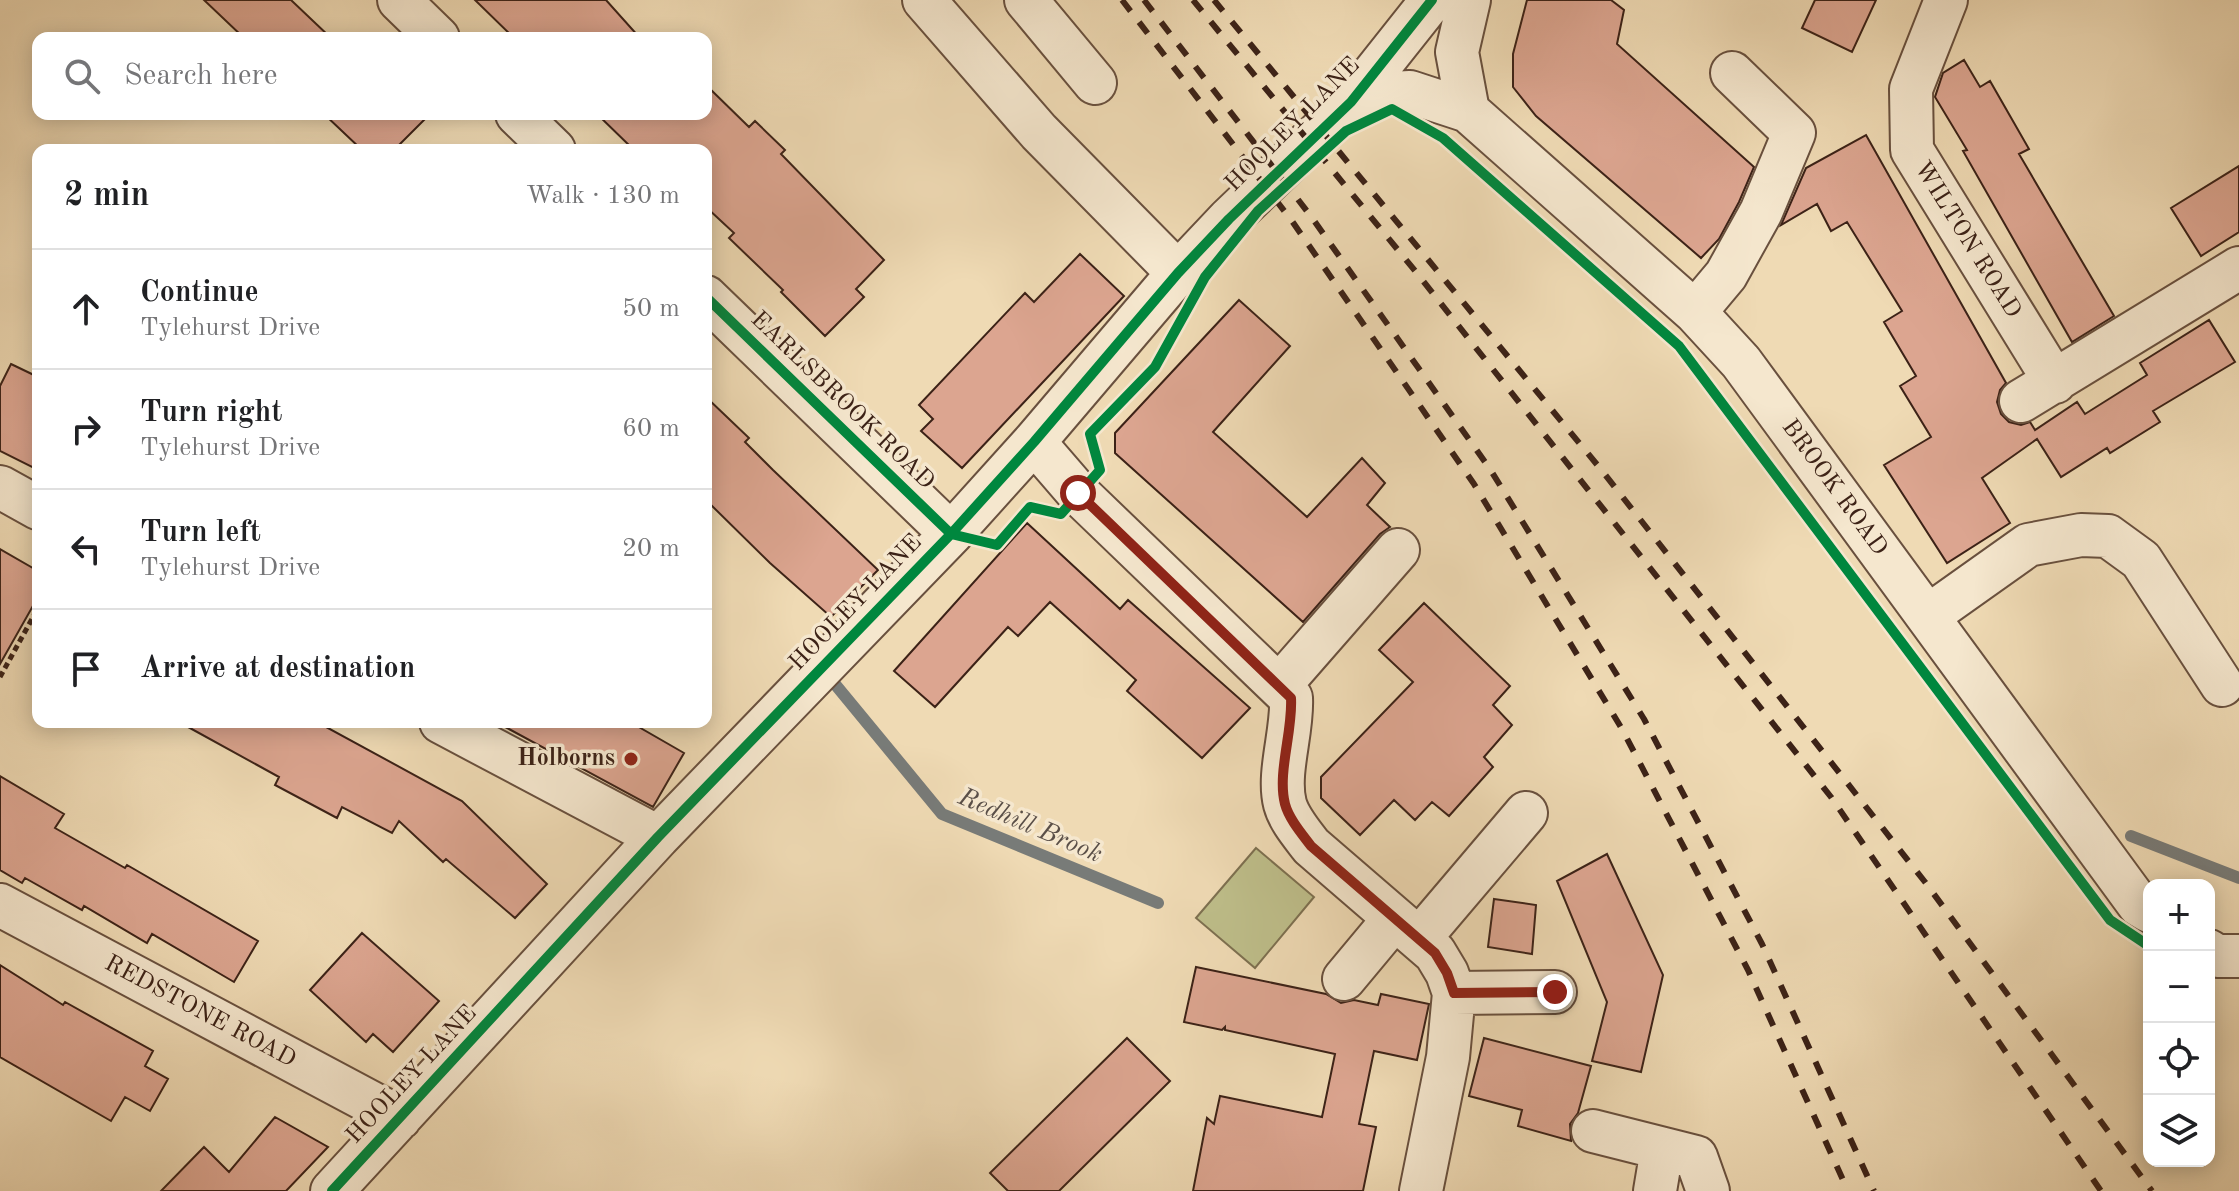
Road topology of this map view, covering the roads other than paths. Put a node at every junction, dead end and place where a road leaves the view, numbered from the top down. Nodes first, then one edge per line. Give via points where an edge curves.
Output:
1 (399, 0) edge
2 (924, 0) edge
3 (1026, 0) edge
4 (1432, 0) edge
5 (1469, 0) edge
6 (1946, 0) edge
7 (432, 32) edge
8 (1732, 73) dead end
9 (1095, 83) dead end
10 (1351, 102) junction
11 (1468, 111) junction
12 (523, 120) edge
13 (548, 144) edge
14 (2239, 268) edge
15 (1178, 273) junction
16 (712, 303) edge
17 (1695, 312) junction
18 (1034, 442) junction
19 (0, 487) edge
20 (32, 505) edge
21 (951, 534) junction
22 (1398, 550) dead end
23 (1928, 616) junction
24 (1280, 685) junction
25 (2222, 685) dead end
26 (452, 728) edge
27 (1526, 813) dead end
28 (658, 837) junction
29 (0, 905) edge
30 (2143, 907) edge
31 (1407, 929) junction
32 (2215, 955) edge
33 (2239, 956) edge
34 (1344, 979) dead end
35 (1555, 992) dead end
36 (1454, 993) junction
37 (400, 1118) junction
38 (1593, 1131) dead end
39 (1662, 1149) junction
40 (332, 1191) edge
41 (1421, 1191) edge
42 (1655, 1191) edge
43 (1708, 1191) edge

1 - 7 street
2 - 15 street via 1039,132
3 - 9 street
4 - 10 street, HOOLEY LANE
5 - 11 street via 1457,52
6 - 14 street, WILTON ROAD via 1911,89 1912,150 2038,392
8 - 17 street via 1794,133 1754,225 1726,275
10 - 11 street, BROOK ROAD via 1410,92
10 - 15 street, HOOLEY LANE
11 - 17 street, BROOK ROAD
12 - 13 street
15 - 18 street, HOOLEY LANE
16 - 21 street, EARLSBROOK ROAD
17 - 23 street, BROOK ROAD via 1741,362
18 - 21 street, HOOLEY LANE
18 - 24 street via 1078,493
19 - 20 street
21 - 28 street, HOOLEY LANE
22 - 24 street
23 - 25 street via 2028,545 2081,535 2108,536 2141,560
23 - 30 street, BROOK ROAD
24 - 31 street via 1291,698 1292,719 1285,804 1311,846
26 - 28 street
27 - 31 street
28 - 37 street, HOOLEY LANE
29 - 37 street, REDSTONE ROAD
31 - 34 street
31 - 36 street via 1435,953
32 - 33 street
35 - 36 street
36 - 41 street via 1448,1057
37 - 40 street, HOOLEY LANE
38 - 39 street
39 - 42 street
39 - 43 street via 1696,1157

